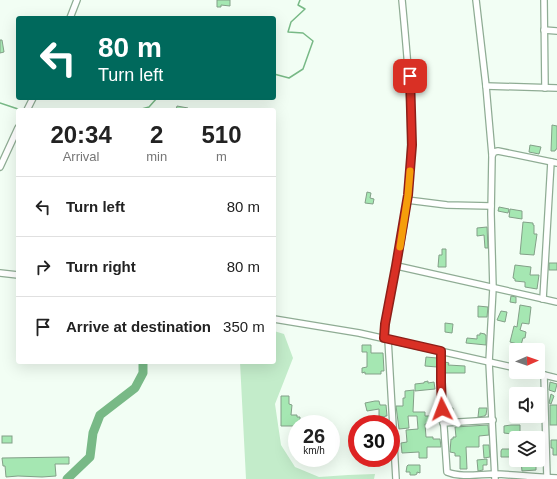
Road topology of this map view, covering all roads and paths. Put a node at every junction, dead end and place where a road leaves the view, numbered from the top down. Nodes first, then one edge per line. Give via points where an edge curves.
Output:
1 (78, 0) edge
2 (402, 0) edge
3 (476, 0) edge
4 (544, 0) edge
5 (71, 16) edge
6 (544, 30) junction
7 (557, 31) edge
8 (486, 86) junction
9 (545, 88) junction
10 (557, 88) edge
11 (16, 132) edge
12 (492, 156) junction
13 (554, 162) edge
14 (0, 167) edge
15 (407, 200) junction
16 (491, 206) junction
17 (396, 266) junction
18 (0, 273) edge
19 (16, 275) edge
20 (493, 288) junction
21 (543, 299) junction
22 (557, 302) edge
23 (276, 320) edge
24 (386, 339) junction
25 (441, 351) junction
26 (489, 362) junction
27 (509, 366) edge
28 (545, 375) edge
29 (557, 378) edge
30 (544, 379) edge
31 (492, 420) junction
32 (443, 423) junction
33 (495, 477) edge
34 (547, 477) junction
35 (557, 478) edge
36 (396, 479) edge

1 - 5 street
2 - 15 street via 410,76 412,145
3 - 8 street
4 - 6 street
6 - 7 street
6 - 9 street
8 - 9 street
8 - 12 street
9 - 10 street
11 - 14 street
12 - 13 street via 498,151
12 - 16 street
13 - 21 street
15 - 16 street via 447,205
15 - 17 street
16 - 20 street
17 - 20 street
17 - 24 street via 385,324
18 - 19 street
20 - 21 street
20 - 26 street
21 - 22 street
23 - 24 street
24 - 25 street
24 - 36 street
25 - 26 street
25 - 32 street
26 - 27 street
26 - 31 street
28 - 29 street
30 - 34 street
31 - 32 street
31 - 33 street
32 - 33 street via 446,472
33 - 34 street
34 - 35 street

